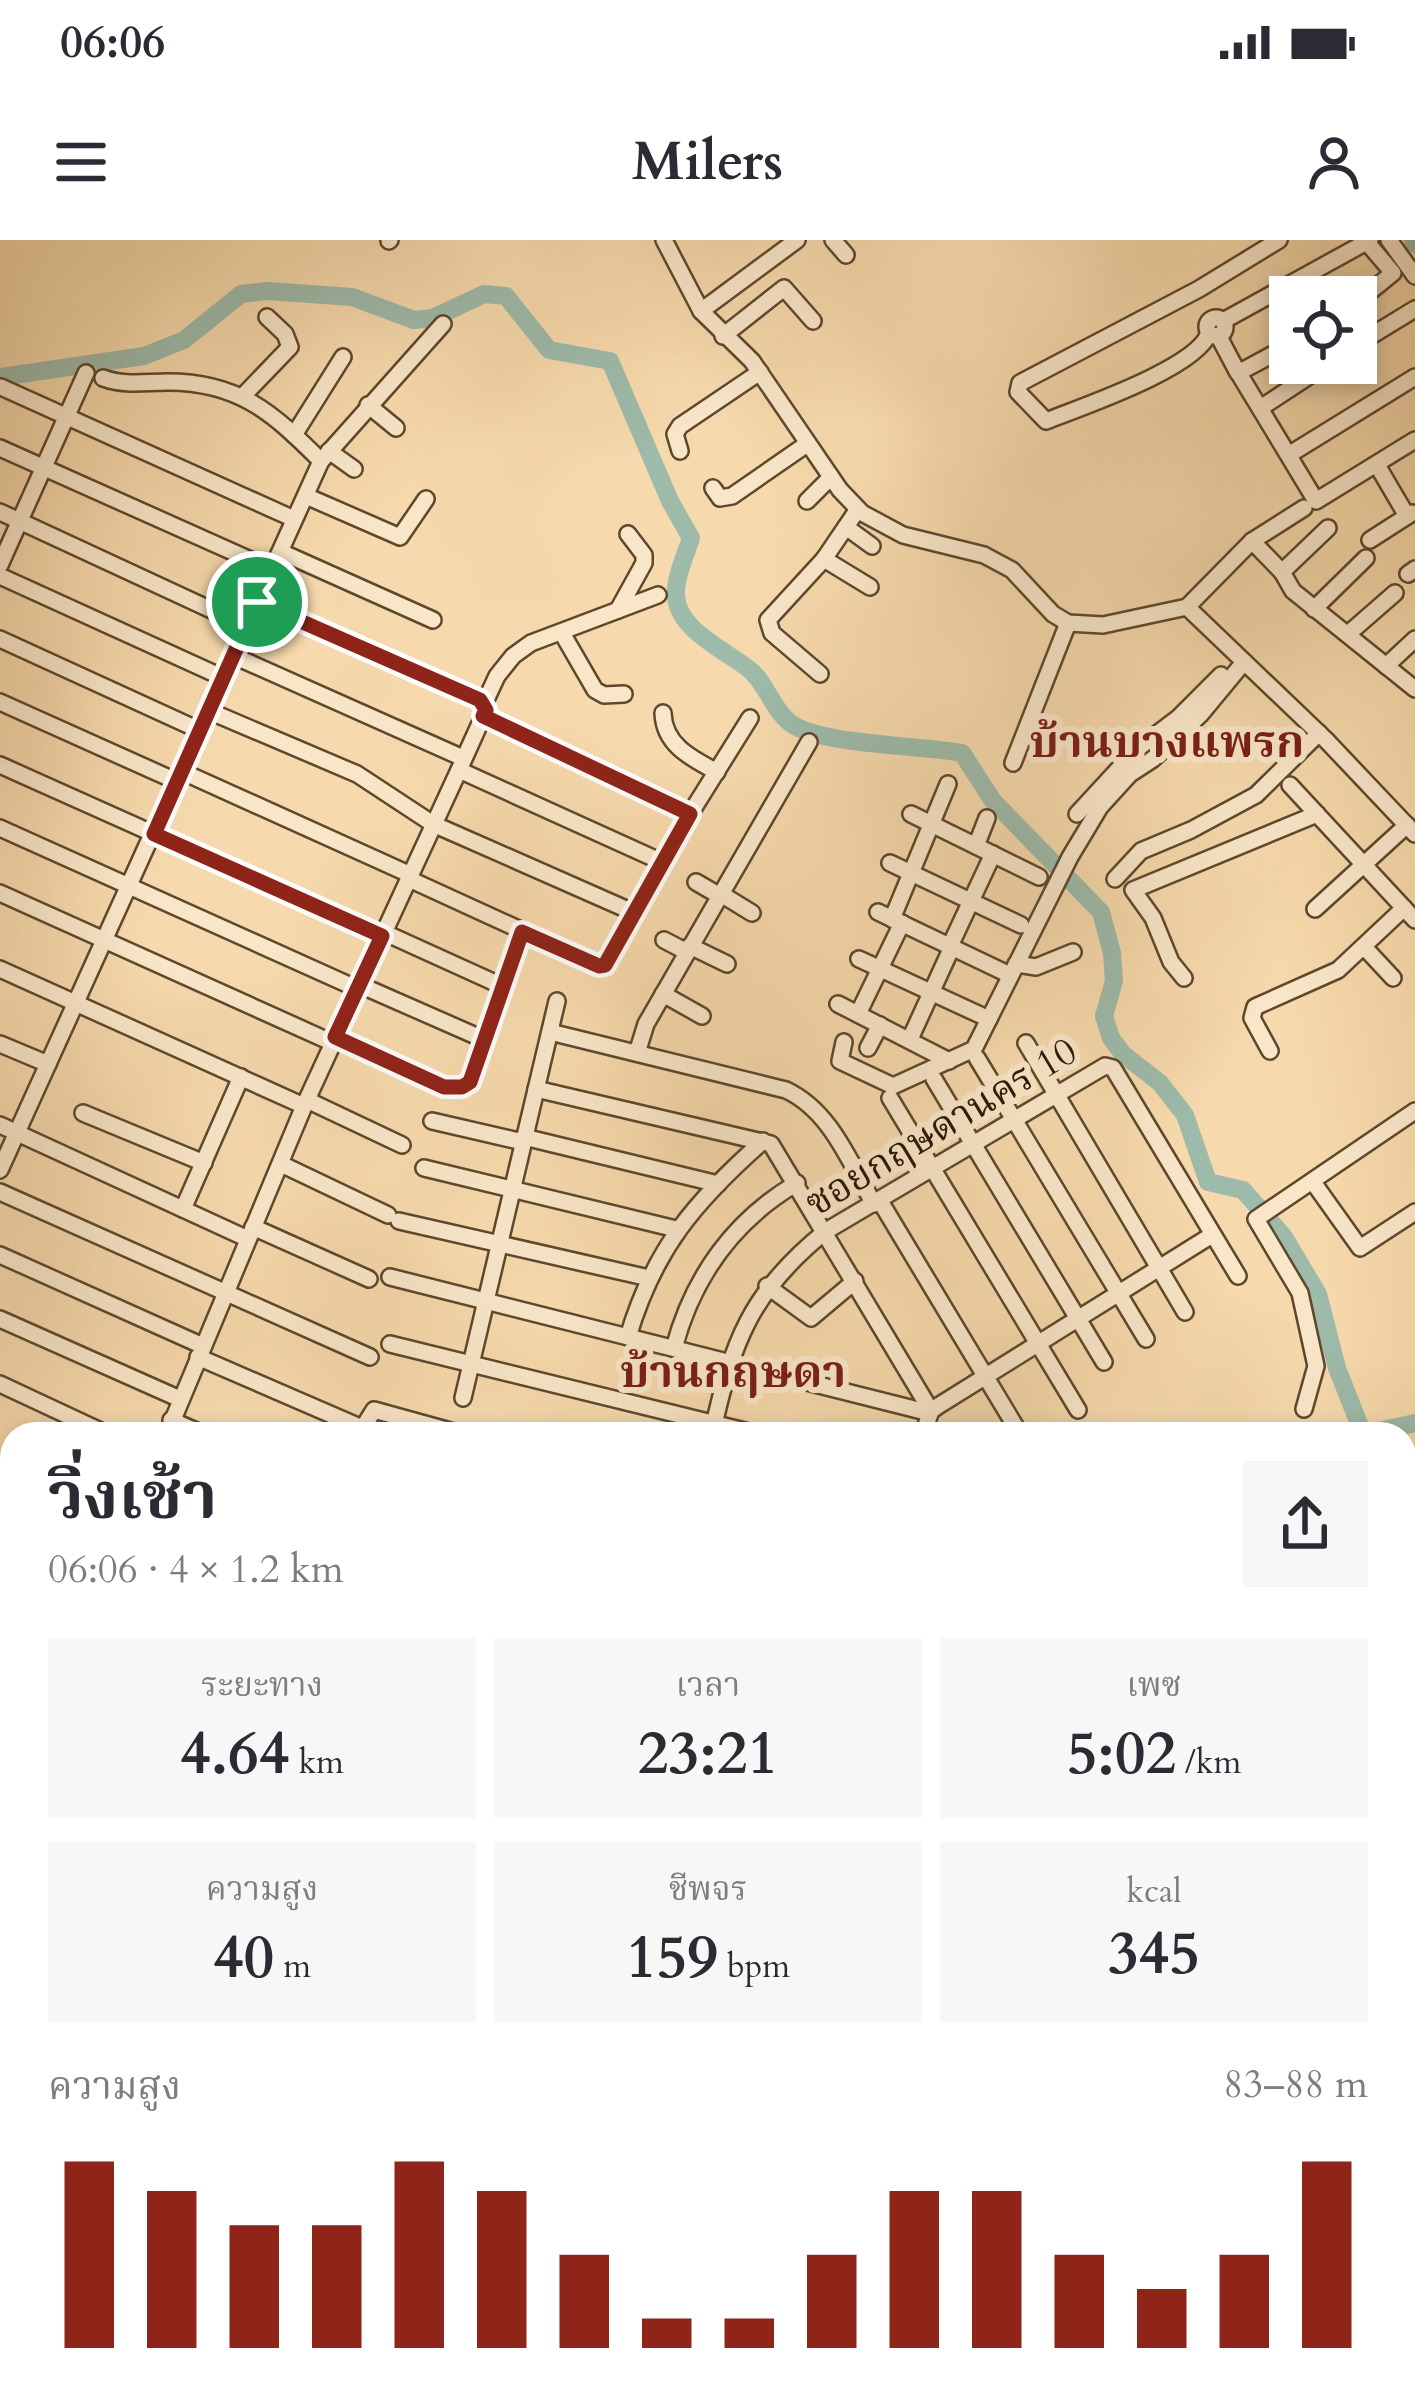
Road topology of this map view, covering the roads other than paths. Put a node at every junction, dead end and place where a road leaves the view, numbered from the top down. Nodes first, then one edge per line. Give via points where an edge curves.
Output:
1 (664, 240) edge
2 (797, 240) edge
3 (833, 240) edge
4 (1279, 240) edge
5 (1367, 240) edge
6 (1389, 240) edge
7 (846, 255) dead end
8 (1415, 275) edge
9 (1377, 286) edge
10 (1199, 289) junction
11 (1415, 309) edge
12 (700, 311) junction
13 (267, 317) dead end
14 (813, 321) dead end
15 (443, 324) dead end
16 (1216, 327) junction
17 (1377, 332) edge
18 (723, 336) junction
19 (1269, 356) edge
20 (343, 357) dead end
21 (760, 372) junction
22 (1241, 377) dead end
23 (1415, 377) edge
24 (1296, 384) edge
25 (1, 387) edge
26 (243, 396) junction
27 (368, 405) junction
28 (1264, 405) dead end
29 (67, 415) junction
30 (396, 428) dead end
31 (294, 435) junction
32 (1415, 440) edge
33 (807, 444) junction
34 (0, 448) edge
35 (1295, 451) dead end
36 (680, 452) dead end
37 (325, 456) junction
38 (1377, 465) junction
39 (43, 468) junction
40 (354, 469) dead end
41 (831, 477) junction
42 (713, 488) dead end
43 (306, 496) junction
44 (426, 499) dead end
45 (807, 501) dead end
46 (1304, 508) dead end
47 (858, 509) junction
48 (0, 512) edge
49 (1411, 514) edge
50 (293, 518) junction
51 (20, 521) junction
52 (846, 527) junction
53 (1328, 528) dead end
54 (628, 534) dead end
55 (1370, 540) dead end
56 (1252, 542) junction
57 (872, 546) dead end
58 (281, 552) junction
59 (1366, 558) dead end
60 (824, 559) junction
61 (0, 565) edge
62 (273, 570) junction
63 (1282, 572) junction
64 (0, 576) edge
65 (870, 587) dead end
66 (1395, 593) dead end
67 (658, 595) dead end
68 (257, 602) junction
69 (1187, 607) junction
70 (1314, 609) junction
71 (618, 610) junction
72 (433, 620) dead end
73 (1068, 623) junction
74 (246, 626) junction
75 (562, 633) junction
76 (1348, 634) junction
77 (0, 639) edge
78 (1415, 639) edge
79 (234, 656) junction
80 (1241, 659) junction
81 (1386, 666) junction
82 (820, 674) dead end
83 (224, 678) junction
84 (1415, 689) edge
85 (624, 694) dead end
86 (0, 701) edge
87 (484, 710) junction
88 (209, 711) junction
89 (663, 713) dead end
90 (750, 718) dead end
91 (201, 731) junction
92 (1319, 733) junction
93 (808, 742) dead end
94 (1013, 763) dead end
95 (461, 764) junction
96 (0, 765) edge
97 (717, 772) junction
98 (180, 777) junction
99 (948, 784) dead end
100 (1290, 785) dead end
101 (690, 814) junction
102 (911, 814) dead end
103 (1077, 814) dead end
104 (1317, 814) junction
105 (987, 818) dead end
106 (433, 824) junction
107 (933, 824) junction
108 (0, 828) edge
109 (1411, 830) edge
110 (154, 834) junction
111 (976, 846) junction
112 (993, 854) junction
113 (662, 862) junction
114 (890, 863) dead end
115 (1364, 866) junction
116 (913, 872) junction
117 (410, 877) junction
118 (1039, 878) dead end
119 (1115, 879) dead end
120 (696, 882) dead end
121 (129, 887) junction
122 (0, 893) edge
123 (720, 895) junction
124 (971, 901) junction
125 (1315, 909) dead end
126 (635, 913) junction
127 (752, 913) dead end
128 (1410, 914) edge
129 (891, 918) junction
130 (1021, 925) dead end
131 (522, 932) junction
132 (382, 934) junction
133 (105, 940) junction
134 (664, 940) dead end
135 (951, 947) junction
136 (1365, 948) junction
137 (688, 949) junction
138 (1072, 952) dead end
139 (859, 959) dead end
140 (727, 964) dead end
141 (0, 969) edge
142 (880, 970) junction
143 (1013, 970) junction
144 (1184, 978) dead end
145 (1393, 978) dead end
146 (502, 986) junction
147 (359, 987) junction
148 (932, 993) junction
149 (663, 994) junction
150 (557, 1001) dead end
151 (76, 1003) junction
152 (838, 1004) dead end
153 (858, 1014) junction
154 (702, 1016) dead end
155 (989, 1019) junction
156 (880, 1025) junction
157 (550, 1032) junction
158 (483, 1039) junction
159 (334, 1040) junction
160 (910, 1040) junction
161 (844, 1042) dead end
162 (1026, 1042) dead end
163 (0, 1044) edge
164 (868, 1048) dead end
165 (1270, 1051) dead end
166 (637, 1053) junction
167 (977, 1058) dead end
168 (950, 1061) junction
169 (48, 1064) junction
170 (241, 1077) junction
171 (934, 1079) dead end
172 (536, 1089) junction
173 (1055, 1096) junction
174 (890, 1099) dead end
175 (306, 1103) junction
176 (1415, 1111) edge
177 (82, 1113) dead end
178 (432, 1121) dead end
179 (1015, 1121) junction
180 (0, 1125) edge
181 (17, 1132) junction
182 (523, 1140) junction
183 (763, 1141) junction
184 (974, 1144) junction
185 (402, 1145) dead end
186 (204, 1163) junction
187 (280, 1164) junction
188 (424, 1168) dead end
189 (934, 1168) junction
190 (0, 1170) edge
191 (1313, 1182) junction
192 (797, 1183) junction
193 (718, 1184) junction
194 (512, 1189) junction
195 (0, 1192) edge
196 (877, 1202) junction
197 (183, 1209) junction
198 (1415, 1212) edge
199 (676, 1229) junction
200 (826, 1231) junction
201 (251, 1233) junction
202 (1212, 1235) junction
203 (498, 1244) junction
204 (0, 1255) edge
205 (1161, 1269) junction
206 (1238, 1276) dead end
207 (390, 1277) dead end
208 (649, 1278) junction
209 (369, 1279) dead end
210 (856, 1281) junction
211 (767, 1286) junction
212 (226, 1294) junction
213 (1118, 1295) junction
214 (487, 1303) junction
215 (1186, 1312) dead end
216 (1078, 1318) junction
217 (0, 1319) edge
218 (628, 1337) junction
219 (1147, 1339) dead end
220 (1038, 1342) junction
221 (390, 1345) dead end
222 (674, 1348) junction
223 (201, 1352) junction
224 (370, 1357) dead end
225 (1104, 1362) dead end
226 (730, 1363) junction
227 (470, 1364) junction
228 (984, 1375) junction
229 (0, 1384) edge
230 (463, 1398) dead end
231 (180, 1400) junction
232 (1304, 1409) dead end
233 (1078, 1410) dead end
234 (931, 1412) junction
235 (81, 1422) edge
236 (171, 1422) edge
237 (342, 1422) edge
238 (365, 1422) edge
239 (421, 1422) edge
240 (687, 1422) edge
241 (715, 1422) edge
242 (927, 1422) edge
243 (1013, 1422) edge

1 - 12 street
2 - 12 street
3 - 7 street
4 - 10 street
5 - 9 street via 1393,273
5 - 16 street
6 - 8 street
10 - 16 street
10 - 16 street via 1020,383 1018,392 1046,421 1166,369
11 - 17 street
12 - 18 street
13 - 26 street via 290,347
14 - 18 street via 784,288
15 - 27 street
16 - 19 street via 1238,373
18 - 21 street
20 - 31 street
21 - 33 street
21 - 36 street via 680,426
22 - 38 street via 1316,501
23 - 35 street
24 - 28 street
25 - 29 street
26 - 29 street via 206,384 94,376
26 - 31 street
27 - 30 street
27 - 37 street
29 - 39 street
29 - 50 street
31 - 37 street
32 - 38 street
33 - 41 street
33 - 42 street via 732,496 720,498
34 - 39 street
37 - 40 street
37 - 43 street
38 - 49 street
39 - 51 street
39 - 62 street
41 - 45 street
41 - 47 street
43 - 44 street via 400,537
43 - 50 street
46 - 56 street
47 - 52 street
47 - 73 street via 903,535 1012,570
48 - 51 street
49 - 55 street
50 - 58 street
51 - 61 street
51 - 74 street
52 - 57 street
52 - 60 street
53 - 63 street
54 - 71 street via 644,563
56 - 63 street
56 - 69 street
58 - 62 street
58 - 72 street
59 - 70 street
60 - 65 street
60 - 82 street via 768,620 772,633
62 - 68 street
63 - 70 street
64 - 83 street
66 - 76 street
67 - 71 street
68 - 74 street
68 - 87 street
69 - 73 street via 1103,626
69 - 80 street
70 - 76 street
71 - 75 street
73 - 94 street
74 - 79 street
75 - 85 street via 595,690
75 - 87 street via 512,656
76 - 81 street
77 - 91 street
78 - 81 street
79 - 83 street
79 - 95 street
80 - 92 street
80 - 103 street via 1125,760
80 - 143 street via 1201,714 1100,807
81 - 84 street
83 - 88 street
86 - 98 street
87 - 95 street
87 - 101 street
88 - 91 street
88 - 106 street via 357,774
89 - 97 street via 665,734
90 - 97 street
91 - 98 street
92 - 109 street
92 - 119 street via 1256,795 1141,851
93 - 123 street
95 - 106 street
95 - 113 street
96 - 110 street
97 - 101 street
98 - 110 street
98 - 117 street
99 - 107 street
100 - 104 street
101 - 113 street
102 - 107 street
104 - 115 street
104 - 144 street via 1133,890
105 - 111 street
106 - 117 street
106 - 126 street
107 - 111 street
107 - 116 street
108 - 121 street
109 - 115 street
110 - 121 street
110 - 132 street
111 - 112 street
112 - 118 street
112 - 124 street
113 - 126 street
114 - 116 street
115 - 125 street
115 - 128 street
116 - 124 street
116 - 129 street
117 - 131 street
117 - 132 street
120 - 123 street
121 - 133 street
121 - 147 street
122 - 133 street
123 - 127 street
123 - 137 street
124 - 130 street
124 - 135 street
126 - 131 street via 605,965
128 - 136 street
129 - 135 street
129 - 142 street
131 - 146 street
132 - 146 street
132 - 147 street
133 - 151 street
133 - 159 street
134 - 137 street
135 - 143 street
135 - 148 street
136 - 145 street
136 - 165 street via 1338,970 1255,1007 1252,1018
137 - 140 street
137 - 149 street
138 - 143 street
139 - 142 street
141 - 151 street
142 - 148 street
142 - 153 street
143 - 155 street
146 - 158 street
147 - 158 street
147 - 159 street
148 - 155 street
148 - 160 street
149 - 154 street
149 - 166 street
150 - 157 street
151 - 169 street
151 - 170 street
152 - 153 street
153 - 156 street
155 - 168 street via 974,1049
156 - 160 street
156 - 164 street
157 - 166 street
157 - 172 street
158 - 159 street via 470,1082 453,1088
159 - 175 street
160 - 168 street
161 - 168 street via 840,1061 885,1085
162 - 173 street
163 - 169 street
166 - 196 street via 805,1099
167 - 179 street
169 - 181 street
170 - 175 street
170 - 186 street
171 - 184 street
172 - 182 street
172 - 183 street
173 - 179 street, ซอยกฤษดานคร 10
173 - 202 street, ซอยกฤษดานคร 10 via 1109,1066
173 - 205 street
174 - 189 street
175 - 185 street
175 - 187 street
176 - 191 street
177 - 186 street
178 - 182 street
179 - 184 street, ซอยกฤษดานคร 10
179 - 213 street
180 - 181 street
181 - 190 street
181 - 197 street
182 - 193 street
182 - 194 street
183 - 192 street
183 - 193 street
184 - 189 street, ซอยกฤษดานคร 10
184 - 216 street
186 - 197 street
187 - 201 street
187 - 203 street via 394,1218
188 - 194 street
189 - 196 street, ซอยกฤษดานคร 10
189 - 220 street
191 - 198 street via 1360,1248
191 - 232 street via 1256,1219 1300,1293 1316,1366
192 - 200 street
192 - 222 street via 712,1259
193 - 199 street
194 - 199 street
194 - 203 street
195 - 212 street
196 - 200 street, ซอยกฤษดานคร 10
196 - 228 street
197 - 201 street
199 - 208 street
200 - 210 street
200 - 211 street, ซอยกฤษดานคร 10
201 - 209 street
201 - 212 street
202 - 205 street
202 - 206 street
203 - 208 street
203 - 214 street
204 - 223 street
205 - 213 street
205 - 215 street
207 - 214 street
208 - 218 street
210 - 211 street via 811,1318
210 - 234 street
211 - 226 street, ซอยกฤษดานคร 10
212 - 223 street
212 - 224 street
213 - 216 street
213 - 219 street
214 - 218 street
214 - 227 street
216 - 220 street
216 - 225 street
217 - 231 street
218 - 222 street
220 - 228 street
220 - 233 street
221 - 227 street
222 - 226 street
223 - 231 street
223 - 237 street
226 - 234 street
226 - 241 street, ซอยกฤษดานคร 10
227 - 230 street
227 - 240 street
228 - 234 street
228 - 243 street
229 - 235 street
231 - 236 street
234 - 242 street
238 - 239 street via 381,1410

